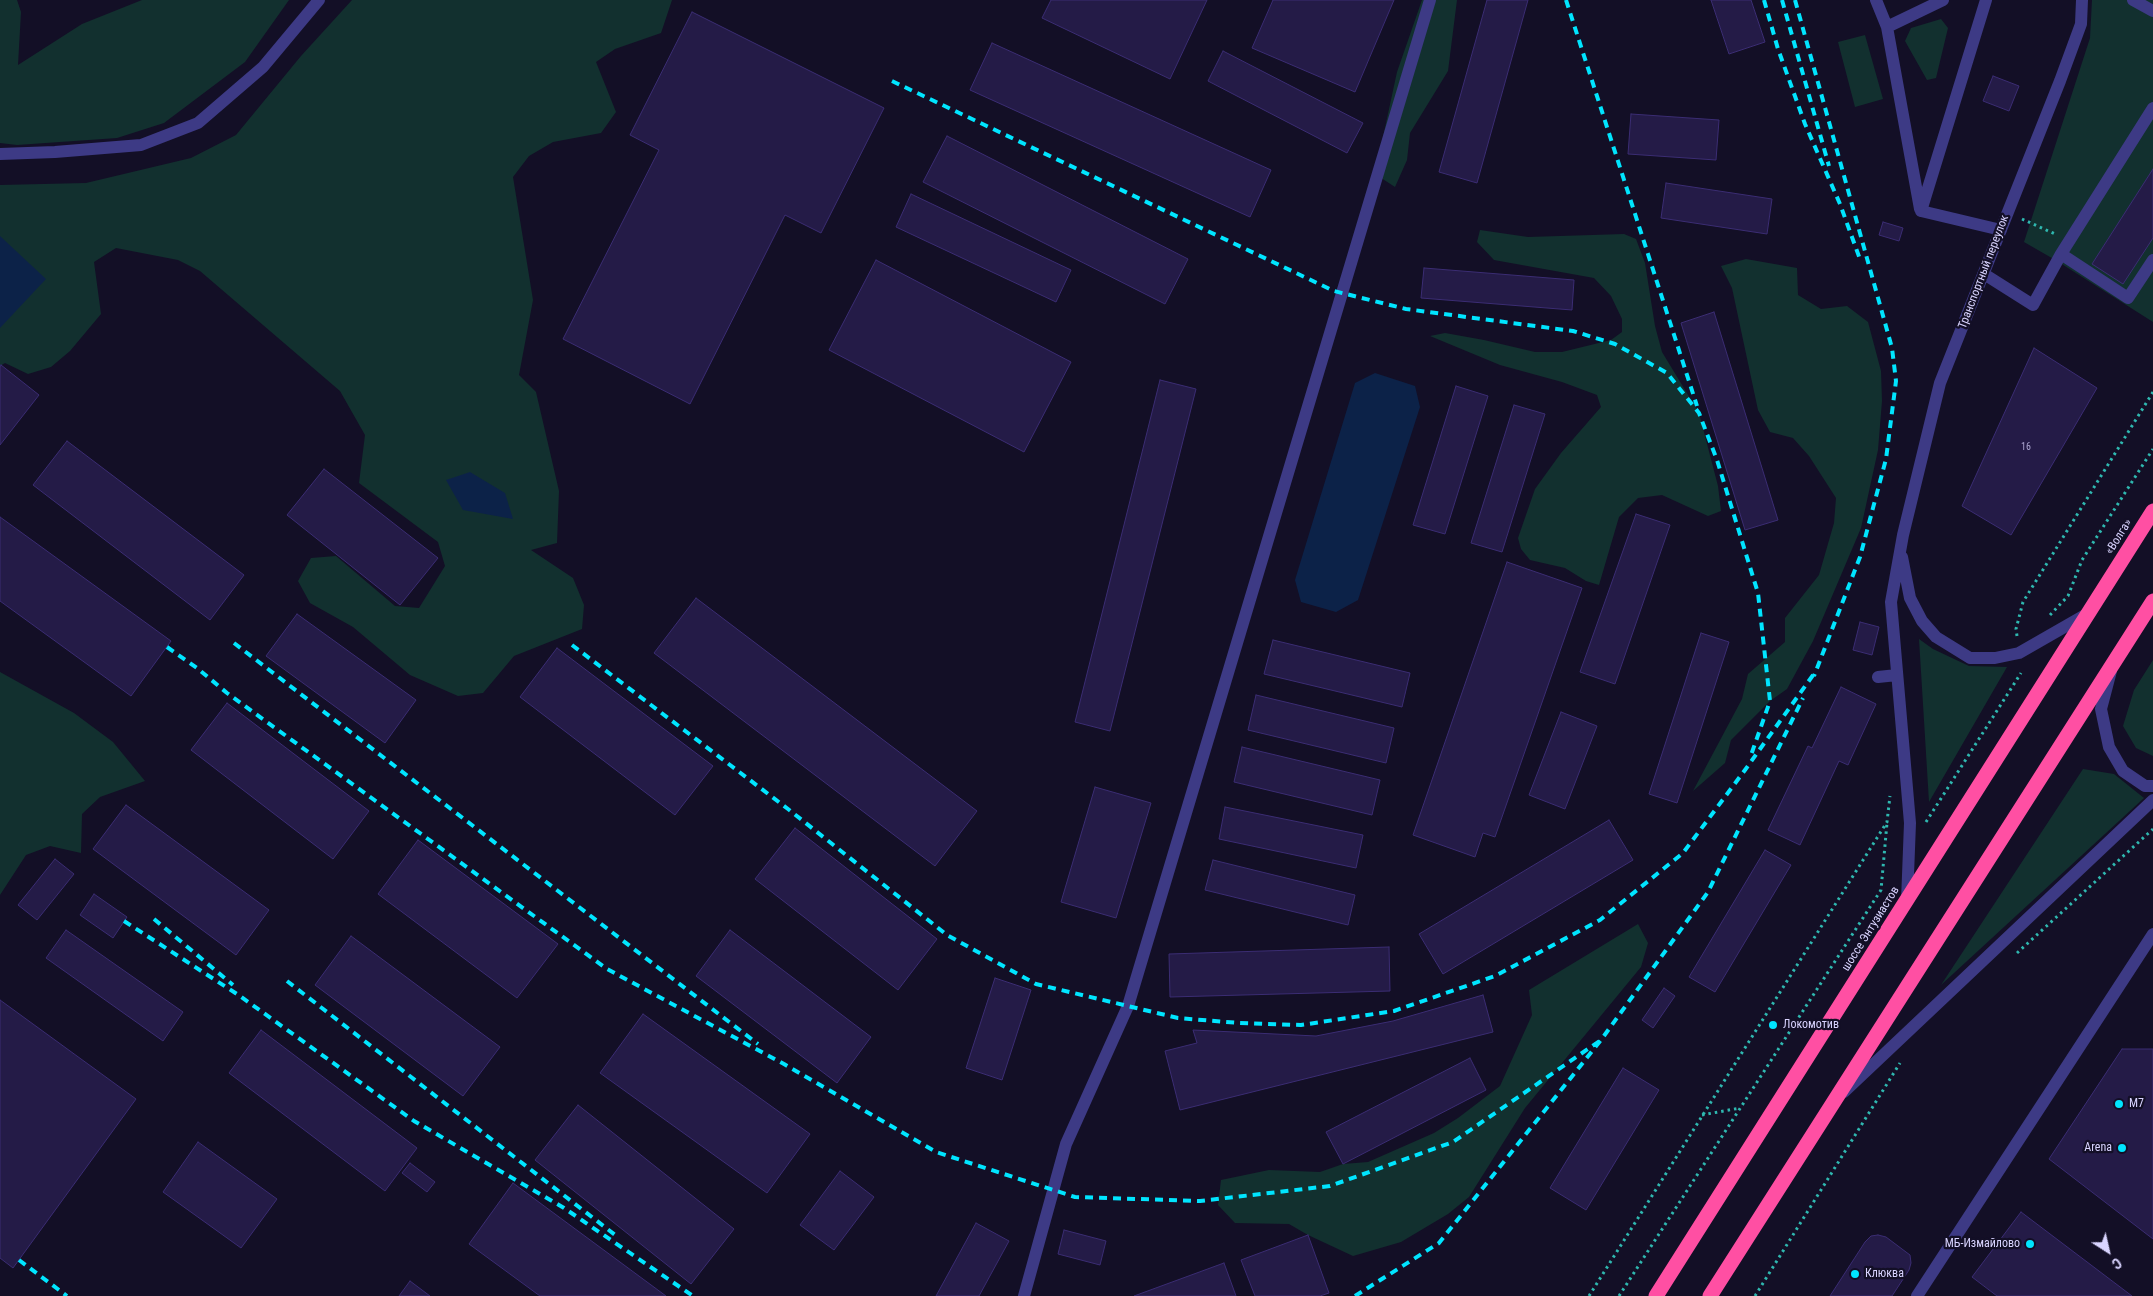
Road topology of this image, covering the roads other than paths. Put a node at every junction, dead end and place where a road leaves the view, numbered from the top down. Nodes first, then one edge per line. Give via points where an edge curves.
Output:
1 (319, 0) edge
2 (1430, 0) edge
3 (1876, 0) edge
4 (1943, 0) edge
5 (1986, 0) edge
6 (2082, 0) edge
7 (2133, 0) edge
8 (2153, 11) edge
9 (1887, 27) junction
10 (2153, 108) edge
11 (0, 154) edge
12 (1921, 211) junction
13 (2001, 230) junction
14 (2061, 254) junction
15 (2153, 260) edge
16 (1984, 274) junction
17 (2153, 511) edge
18 (1900, 549) junction
19 (2111, 579) joint
20 (2152, 602) edge
21 (2089, 613) junction
22 (2112, 666) junction
23 (1897, 675) junction
24 (1878, 677) dead end
25 (2153, 786) edge
26 (2153, 800) edge
27 (1907, 900) junction
28 (2153, 934) edge
29 (1835, 1101) junction
30 (1713, 1294) edge
31 (1024, 1296) edge
32 (1656, 1296) edge
33 (1917, 1296) edge

1 - 11 street via 263,67 198,123 141,145
2 - 31 street via 1128,1006 1066,1144
3 - 9 street
4 - 9 street
5 - 12 street
6 - 13 street, Транспортный переулок via 2080,24
7 - 8 street
9 - 12 street
10 - 14 street
12 - 13 street
13 - 16 street, Транспортный переулок
14 - 15 street via 2128,298
14 - 16 street via 2033,305
16 - 18 street, Транспортный переулок via 1940,383 1897,534
17 - 19 highway, «Волга»
18 - 21 street via 1910,598 1922,620 1936,637 1970,658 1996,658 2020,652
18 - 23 street, Транспортный переулок via 1891,602
19 - 21 highway, шоссе Энтузиастов
20 - 22 highway
21 - 27 highway, шоссе Энтузиастов
22 - 25 street via 2101,709 2108,747 2123,771 2144,786
22 - 29 highway
23 - 24 street
23 - 27 street, Транспортный переулок via 1910,823
26 - 29 street
27 - 32 highway, шоссе Энтузиастов
28 - 33 street
29 - 30 highway

